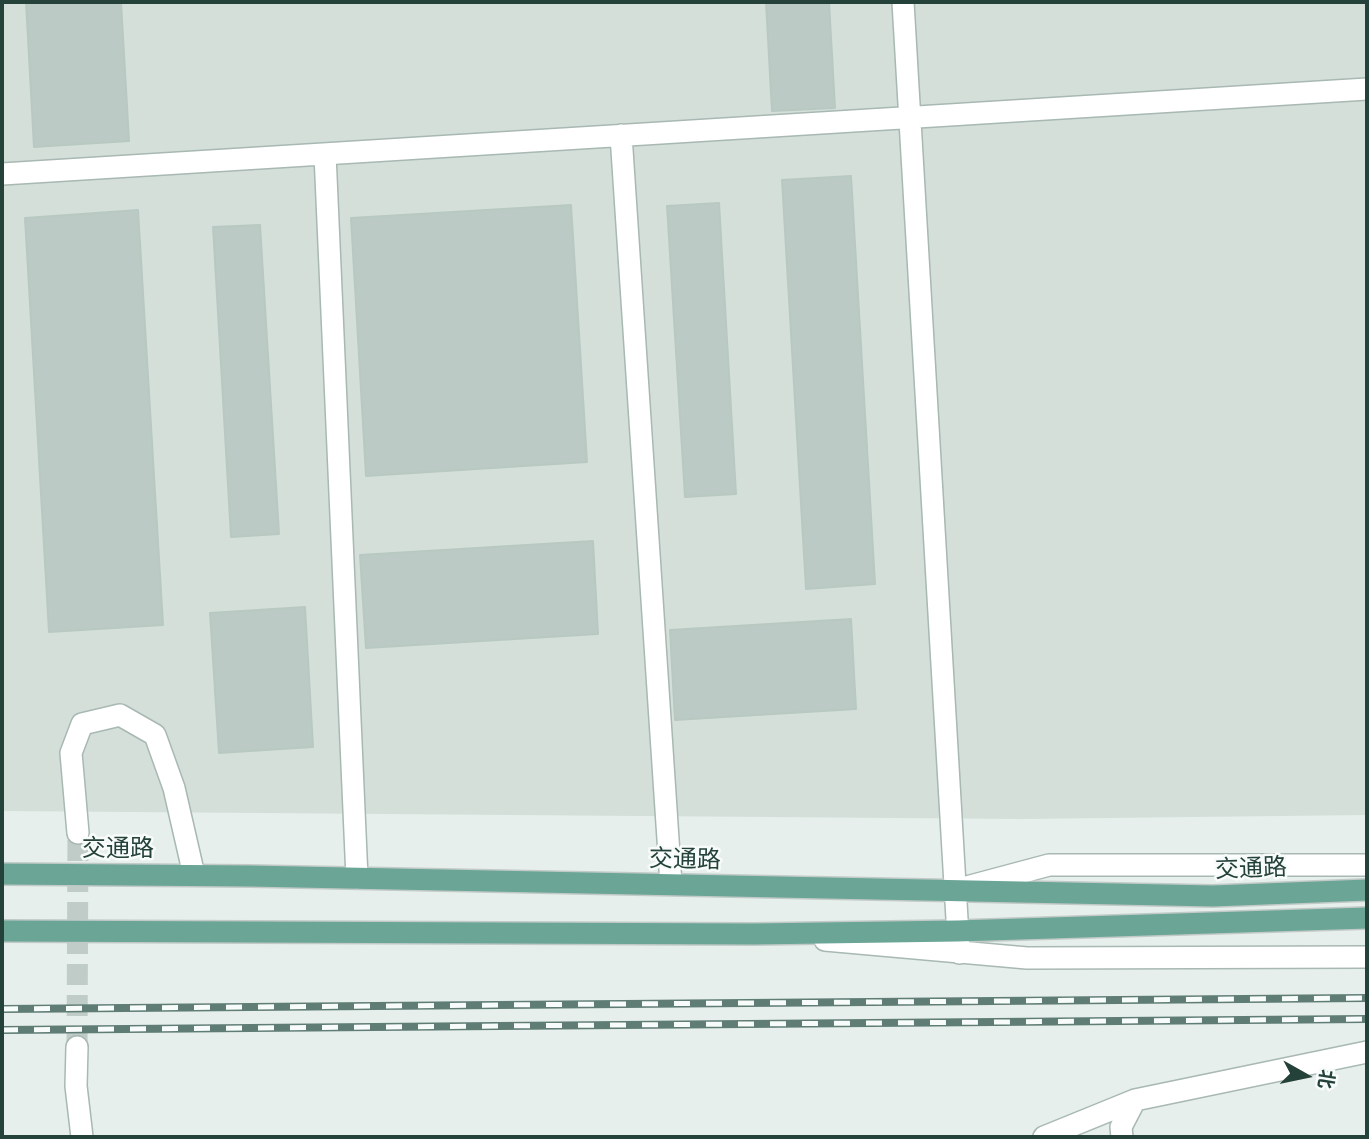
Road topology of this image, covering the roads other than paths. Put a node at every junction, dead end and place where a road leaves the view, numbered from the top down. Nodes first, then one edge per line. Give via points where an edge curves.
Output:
1 (903, 2) edge
2 (1367, 89) edge
3 (910, 117) junction
4 (621, 135) junction
5 (325, 154) junction
6 (2, 174) edge
7 (78, 833) tunnel mouth
8 (1367, 865) edge
9 (2, 874) edge
10 (194, 875) junction
11 (357, 878) junction
12 (671, 884) junction
13 (955, 890) junction
14 (1367, 890) edge
15 (1367, 918) edge
16 (2, 931) edge
17 (957, 931) junction
18 (754, 934) junction
19 (959, 953) junction
20 (1367, 957) edge
21 (77, 1048) tunnel mouth
22 (1367, 1052) edge
23 (1135, 1100) junction
24 (82, 1137) edge
25 (1044, 1137) edge
26 (1122, 1137) edge

1 - 3 street
2 - 3 street
3 - 4 street
3 - 13 street
4 - 5 street
4 - 12 street
5 - 6 street
5 - 11 street
7 - 10 street via 71,753 82,724 120,715 155,735 174,789
8 - 13 street via 1049,865
9 - 10 main road, 交通路
10 - 11 main road, 交通路
11 - 12 main road, 交通路
12 - 13 main road, 交通路
13 - 14 main road, 交通路 via 1213,896
13 - 17 street
15 - 17 main road
16 - 18 main road
17 - 18 main road
17 - 19 street
18 - 19 street
19 - 20 street via 1027,958
21 - 24 street
22 - 23 street
23 - 25 street
23 - 26 street via 1121,1127

